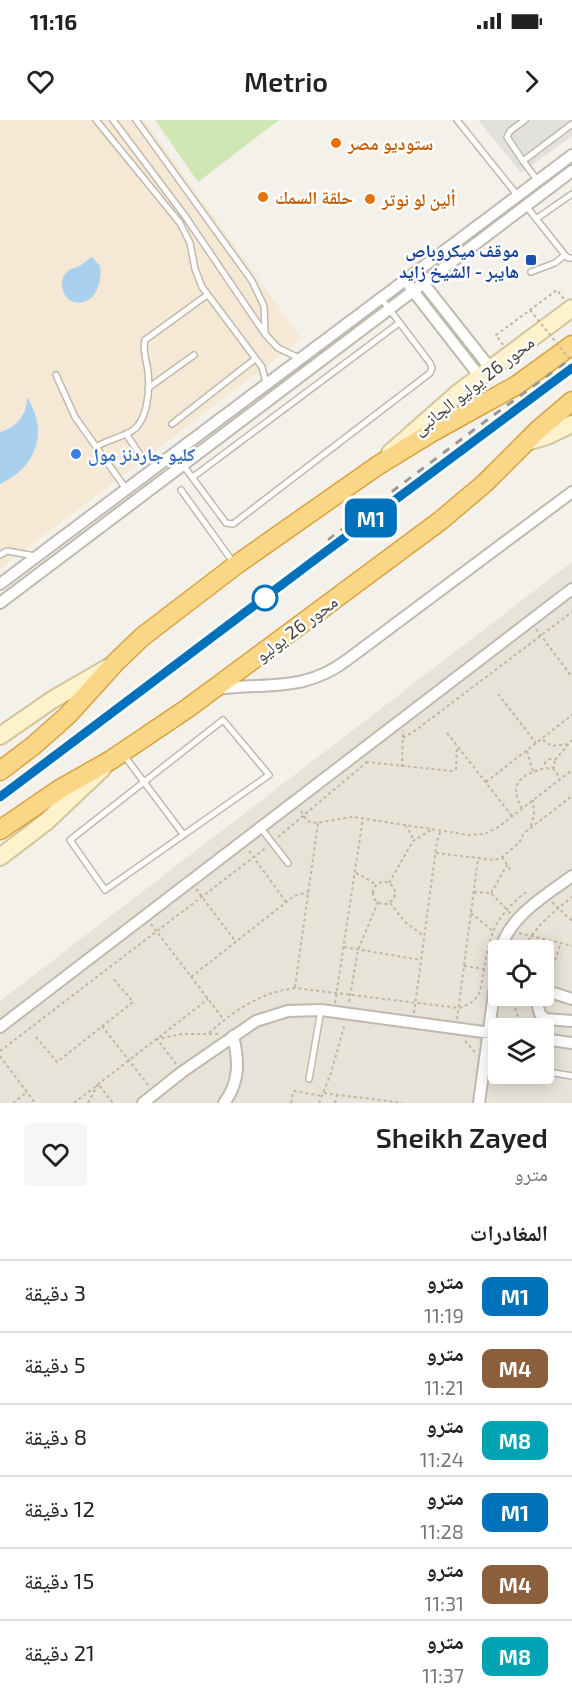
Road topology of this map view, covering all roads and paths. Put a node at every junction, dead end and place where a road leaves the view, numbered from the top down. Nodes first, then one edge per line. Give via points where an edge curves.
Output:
1 (96, 120) edge
2 (113, 120) edge
3 (136, 120) edge
4 (458, 120) edge
5 (525, 120) edge
6 (572, 124) edge
7 (124, 134) junction
8 (114, 142) junction
9 (572, 155) edge
10 (523, 161) junction
11 (572, 171) edge
12 (537, 181) junction
13 (572, 194) edge
14 (518, 196) junction
15 (526, 206) junction
16 (536, 219) junction
17 (565, 255) junction
18 (572, 258) edge
19 (414, 272) junction
20 (531, 272) dead end
21 (405, 280) junction
22 (424, 283) junction
23 (557, 290) dead end
24 (414, 291) junction
25 (207, 295) junction
26 (381, 298) junction
27 (572, 308) edge
28 (389, 309) junction
29 (530, 310) junction
30 (399, 322) junction
31 (265, 334) junction
32 (496, 335) dead end
33 (572, 345) edge
34 (194, 355) dead end
35 (299, 358) junction
36 (255, 359) junction
37 (572, 362) edge
38 (485, 373) junction
39 (56, 375) dead end
40 (266, 384) junction
41 (148, 388) junction
42 (572, 401) edge
43 (172, 424) dead end
44 (572, 424) edge
45 (126, 434) junction
46 (527, 442) junction
47 (96, 447) junction
48 (143, 459) dead end
49 (183, 465) junction
50 (377, 466) junction
51 (193, 477) junction
52 (131, 488) junction
53 (181, 490) dead end
54 (572, 492) edge
55 (142, 496) junction
56 (0, 555) edge
57 (37, 556) junction
58 (236, 566) junction
59 (0, 584) edge
60 (572, 589) edge
61 (0, 603) edge
62 (572, 612) edge
63 (530, 620) junction
64 (542, 636) junction
65 (115, 663) junction
66 (572, 675) edge
67 (213, 690) junction
68 (498, 694) dead end
69 (572, 715) edge
70 (404, 717) junction
71 (447, 733) dead end
72 (0, 736) edge
73 (403, 738) junction
74 (542, 739) junction
75 (572, 740) edge
76 (536, 743) junction
77 (567, 744) junction
78 (457, 746) junction
79 (527, 750) junction
80 (353, 756) junction
81 (116, 757) junction
82 (554, 761) junction
83 (368, 762) junction
84 (402, 767) junction
85 (545, 768) junction
86 (553, 768) junction
87 (0, 771) edge
88 (533, 771) junction
89 (570, 771) edge
90 (572, 777) edge
91 (560, 779) junction
92 (144, 782) junction
93 (486, 782) junction
94 (572, 796) edge
95 (533, 800) junction
96 (294, 801) junction
97 (522, 809) junction
98 (304, 815) junction
99 (513, 816) junction
100 (363, 818) junction
101 (318, 824) junction
102 (404, 824) junction
103 (260, 827) junction
104 (434, 829) junction
105 (530, 829) junction
106 (0, 830) edge
107 (441, 830) junction
108 (183, 834) junction
109 (242, 842) junction
110 (272, 842) junction
111 (413, 842) junction
112 (436, 853) junction
113 (0, 857) edge
114 (502, 857) junction
115 (254, 858) junction
116 (478, 859) junction
117 (288, 863) dead end
118 (507, 866) junction
119 (511, 871) dead end
120 (355, 873) junction
121 (572, 876) edge
122 (190, 881) junction
123 (389, 883) junction
124 (376, 885) junction
125 (308, 892) junction
126 (474, 892) junction
127 (526, 892) dead end
128 (490, 893) junction
129 (546, 896) junction
130 (202, 897) junction
131 (572, 897) edge
132 (286, 902) junction
133 (378, 902) junction
134 (390, 902) junction
135 (558, 908) junction
136 (507, 909) junction
137 (471, 913) junction
138 (145, 916) junction
139 (518, 920) junction
140 (572, 921) edge
141 (157, 931) junction
142 (493, 932) junction
143 (506, 934) junction
144 (424, 936) junction
145 (531, 936) junction
146 (504, 940) edge
147 (529, 940) edge
148 (236, 942) junction
149 (561, 943) junction
150 (572, 946) edge
151 (343, 947) junction
152 (358, 950) junction
153 (422, 960) junction
154 (554, 962) edge
155 (464, 966) junction
156 (484, 969) junction
157 (488, 969) edge
158 (112, 977) dead end
159 (191, 977) junction
160 (295, 988) junction
161 (336, 993) junction
162 (554, 993) edge
163 (350, 995) junction
164 (479, 995) junction
165 (488, 997) edge
166 (208, 999) junction
167 (572, 999) edge
168 (415, 1004) junction
169 (541, 1006) edge
170 (459, 1008) junction
171 (321, 1010) junction
172 (333, 1011) junction
173 (347, 1013) junction
174 (224, 1020) junction
175 (572, 1021) edge
176 (413, 1022) junction
177 (102, 1026) junction
178 (0, 1027) edge
179 (209, 1033) junction
180 (458, 1033) junction
181 (488, 1033) edge
182 (233, 1036) junction
183 (36, 1037) dead end
184 (157, 1039) junction
185 (554, 1041) edge
186 (572, 1043) edge
187 (488, 1044) edge
188 (0, 1051) edge
189 (0, 1056) edge
190 (481, 1060) junction
191 (129, 1061) junction
192 (488, 1062) edge
193 (182, 1072) junction
194 (554, 1073) edge
195 (572, 1076) edge
196 (309, 1079) dead end
197 (98, 1084) junction
198 (27, 1092) junction
199 (155, 1094) junction
200 (323, 1095) junction
201 (337, 1095) junction
202 (13, 1103) edge
203 (35, 1103) edge
204 (74, 1103) edge
205 (88, 1103) edge
206 (113, 1103) edge
207 (143, 1103) edge
208 (224, 1103) edge
209 (291, 1103) edge
210 (319, 1103) edge
211 (335, 1103) edge
212 (403, 1103) edge
213 (478, 1103) edge

1 - 8 lane
2 - 7 lane
3 - 31 lane via 252,281 264,306
4 - 14 lane
5 - 10 lane via 507,137
6 - 10 lane
7 - 8 lane
7 - 31 lane
8 - 25 lane via 180,223 190,243 197,278
9 - 12 street
10 - 12 lane
11 - 15 street
12 - 14 street
13 - 16 lane
14 - 15 street
14 - 19 street
15 - 16 lane
15 - 22 street
16 - 17 lane
17 - 18 lane
17 - 20 lane
19 - 21 street
19 - 22 street
21 - 24 street
21 - 26 street
22 - 24 street
22 - 38 street
23 - 29 path
24 - 28 street
24 - 38 street
25 - 36 lane
25 - 41 lane via 145,340
26 - 28 lane
26 - 35 street
27 - 38 main road, محور 26 يوليو الجانبى
28 - 30 lane
28 - 49 street
29 - 32 path
29 - 37 path, bridge
30 - 51 lane
30 - 51 lane via 430,363 430,373 233,524 226,523
31 - 35 lane via 278,348
33 - 50 highway via 516,385
34 - 41 lane
35 - 40 street
36 - 40 lane via 264,371
36 - 43 lane
38 - 50 main road, محور 26 يوليو الجانبى via 437,410
39 - 47 lane via 75,417
40 - 52 street
41 - 45 lane via 141,420
42 - 46 highway, محور 26 يوليو
44 - 46 main road
45 - 47 lane
45 - 48 lane
46 - 67 highway, محور 26 يوليو via 448,515
47 - 52 lane
49 - 51 lane
49 - 55 street
50 - 58 highway
52 - 55 street
52 - 57 street
53 - 58 lane
54 - 67 street via 326,675 289,685
55 - 61 street
56 - 57 lane via 7,551
57 - 59 street
58 - 65 highway via 156,625
60 - 63 street
62 - 64 path
63 - 64 path
63 - 70 street
64 - 66 path
64 - 73 path
65 - 72 main road
65 - 87 highway via 68,715
67 - 81 highway, محور 26 يوليو
68 - 76 path
69 - 74 path
70 - 73 path
70 - 80 street
71 - 78 path
73 - 84 path
74 - 76 path
74 - 77 path via 552,746
75 - 77 path
76 - 79 path
77 - 82 path
78 - 84 path via 455,771
78 - 93 path
79 - 88 path
79 - 93 path
80 - 83 path
80 - 96 street
81 - 92 lane
81 - 106 highway, محور 26 يوليو
81 - 113 main road via 69,803
82 - 85 path via 546,760
82 - 86 path
83 - 84 path
83 - 98 path
85 - 86 path
85 - 88 path
86 - 91 path
88 - 97 path via 521,778 517,787
89 - 90 path
89 - 91 path
91 - 95 path
92 - 108 lane
92 - 108 lane via 70,840 105,890
92 - 108 lane via 224,720 269,775
93 - 99 path
94 - 105 path
95 - 97 path
95 - 105 path
96 - 98 path
96 - 103 street
97 - 99 path
98 - 101 path via 309,822
98 - 110 path
99 - 107 path via 484,834
100 - 101 path via 336,818
100 - 102 path
100 - 120 path
101 - 125 path
102 - 104 path
102 - 111 path
103 - 109 street
103 - 110 lane
104 - 107 path
104 - 111 path
105 - 114 path
107 - 112 path
109 - 115 path
109 - 122 street
110 - 115 path
110 - 117 lane
111 - 123 path
112 - 116 path
112 - 144 path
114 - 116 path
114 - 118 path
115 - 130 path
115 - 132 path
116 - 126 path
118 - 119 path
118 - 128 path
120 - 124 path
120 - 151 path
121 - 129 street
122 - 130 path
122 - 138 street
123 - 124 path
123 - 134 path via 395,895
124 - 133 path via 373,894
125 - 132 path via 298,893
125 - 160 path
126 - 128 path
126 - 137 path
127 - 136 path
128 - 136 path
129 - 135 path
129 - 139 street
130 - 141 path
130 - 148 path
131 - 135 path
132 - 148 path
133 - 134 path
133 - 152 path
134 - 144 path via 405,922
135 - 140 path
135 - 145 path
136 - 139 path
136 - 142 path
137 - 142 path
137 - 155 path
138 - 141 path
138 - 178 street
139 - 143 street
141 - 159 path
141 - 188 path
142 - 143 path
142 - 156 path
143 - 145 path
143 - 146 street
144 - 153 path
145 - 147 path
145 - 149 path
148 - 159 path
149 - 150 path
149 - 154 path
151 - 152 path
151 - 161 path
152 - 153 path
152 - 163 path
153 - 168 path
155 - 156 path
155 - 170 path
156 - 157 path
156 - 164 path
158 - 177 path via 133,1002
159 - 166 path
160 - 161 path
160 - 174 path via 257,998
161 - 163 path
161 - 172 path
162 - 167 street
163 - 168 path
163 - 173 path
164 - 165 path
164 - 170 path
166 - 174 path
166 - 184 path
168 - 170 path
168 - 176 path
169 - 175 street via 540,1014 545,1019
170 - 180 path
171 - 172 street
171 - 182 street via 272,1015
171 - 196 lane
172 - 173 street
173 - 176 street
173 - 200 path
174 - 179 path
176 - 180 street
177 - 183 path via 57,1062
177 - 191 path
179 - 182 path
179 - 184 path
180 - 181 street
180 - 190 path
182 - 193 street
182 - 208 street via 238,1065 236,1081
184 - 191 path
184 - 193 path
185 - 186 street
187 - 190 street
189 - 198 path
190 - 192 lane
190 - 213 street
191 - 197 path
191 - 199 path
193 - 199 street
194 - 195 lane
197 - 204 path
197 - 205 path
197 - 206 path
198 - 202 path
198 - 203 path
199 - 207 street
200 - 201 path
200 - 209 path via 295,1091
200 - 210 path
201 - 211 path
201 - 212 path

